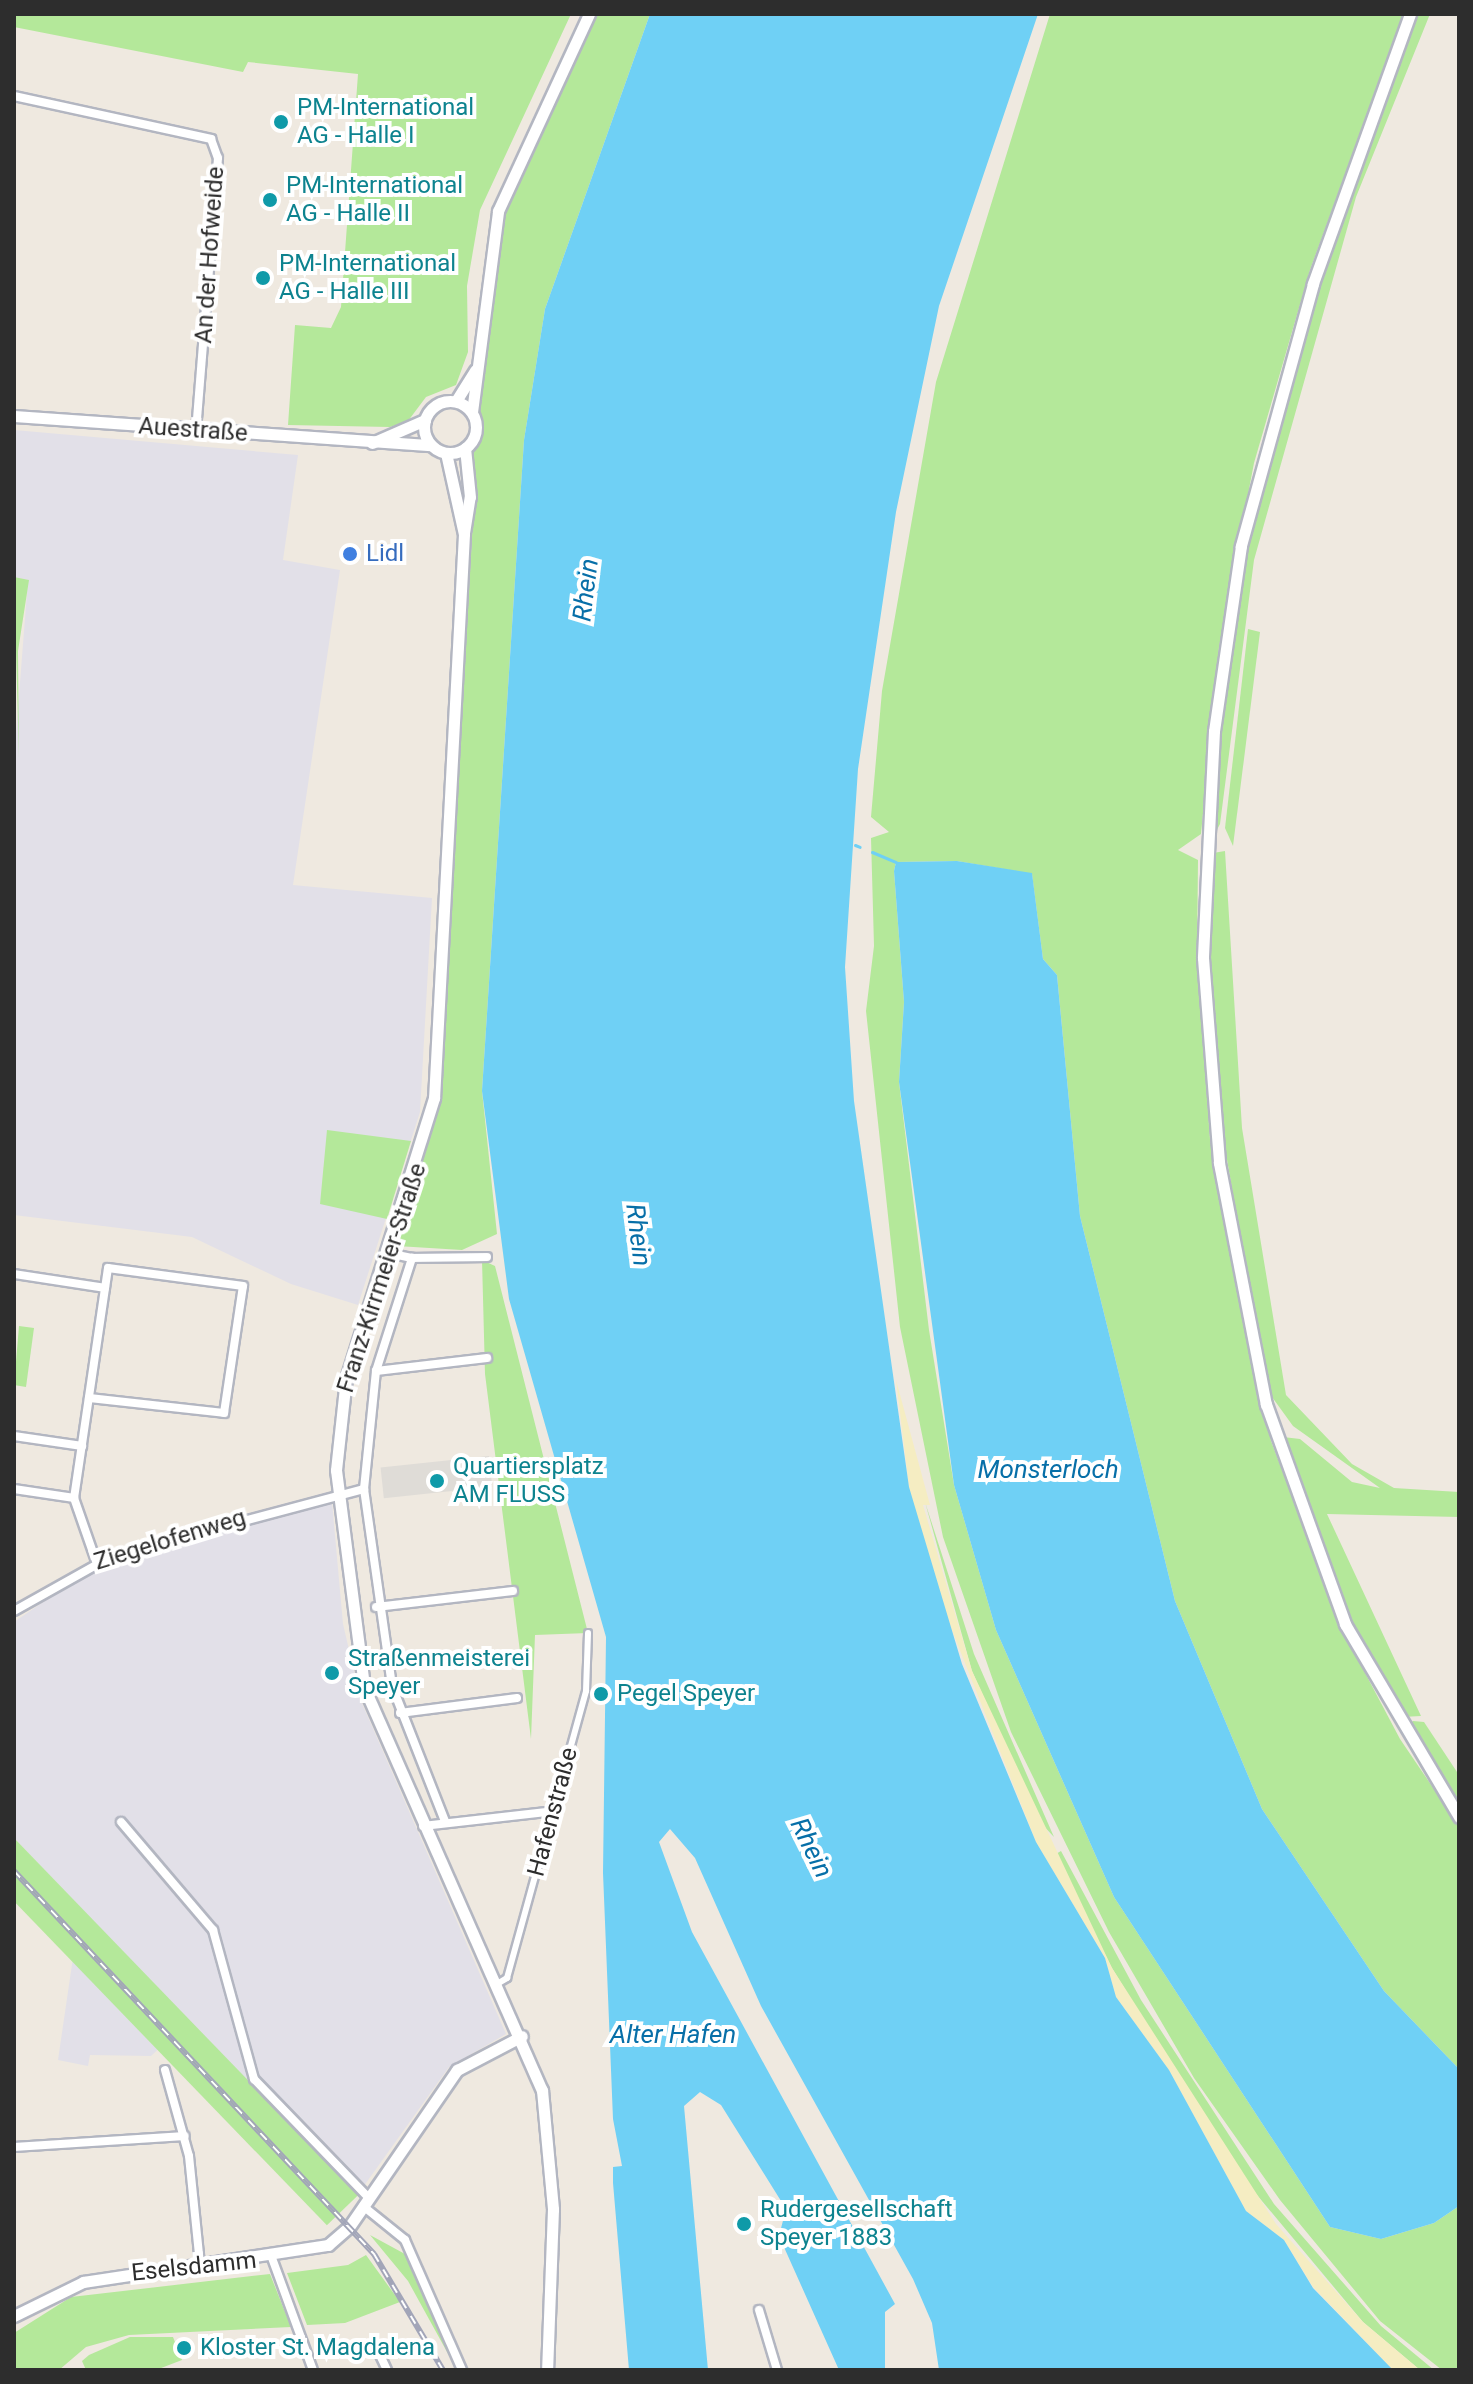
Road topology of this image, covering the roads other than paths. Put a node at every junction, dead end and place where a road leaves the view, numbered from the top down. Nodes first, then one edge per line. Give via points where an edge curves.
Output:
1 (589, 14) edge
2 (1410, 14) edge
3 (14, 96) edge
4 (478, 363) junction
5 (456, 401) junction
6 (472, 412) junction
7 (14, 416) edge
8 (425, 420) junction
9 (196, 431) junction
10 (371, 444) junction
11 (431, 445) junction
12 (465, 448) junction
13 (446, 453) junction
14 (464, 534) junction
15 (388, 1253) junction
16 (487, 1257) dead end
17 (412, 1258) junction
18 (14, 1274) edge
19 (105, 1288) junction
20 (487, 1358) dead end
21 (376, 1371) junction
22 (89, 1398) junction
23 (14, 1436) edge
24 (82, 1446) junction
25 (14, 1489) edge
26 (364, 1489) junction
27 (337, 1493) junction
28 (74, 1498) junction
29 (96, 1561) junction
30 (513, 1591) dead end
31 (376, 1607) junction
32 (14, 1611) edge
33 (588, 1633) dead end
34 (517, 1698) dead end
35 (400, 1713) junction
36 (555, 1811) junction
37 (1459, 1817) edge
38 (445, 1821) junction
39 (121, 1822) dead end
40 (423, 1826) junction
41 (497, 1984) junction
42 (522, 2036) junction
43 (165, 2070) dead end
44 (185, 2136) junction
45 (14, 2147) edge
46 (366, 2202) junction
47 (272, 2258) junction
48 (200, 2265) junction
49 (759, 2310) dead end
50 (14, 2316) edge
51 (380, 2355) dead end
52 (313, 2370) edge
53 (387, 2370) edge
54 (462, 2370) edge
55 (547, 2370) edge
56 (777, 2370) edge

1 - 4 street, Franz-Kirrmeier-Straße via 498,211
2 - 37 street via 1313,284 1241,546 1211,756 1203,958 1219,1163 1266,1404 1345,1624
3 - 9 street, An der Hofweide via 178,126 211,139 218,158
4 - 5 street, Franz-Kirrmeier-Straße
4 - 6 street, Franz-Kirrmeier-Straße
5 - 6 street
5 - 8 street, Franz-Kirrmeier-Straße via 438,403
6 - 12 street, Franz-Kirrmeier-Straße via 476,429
7 - 9 street, Auestraße
8 - 10 street, Auestraße
8 - 11 street
9 - 10 street, Auestraße
10 - 11 street, Auestraße
11 - 13 street
12 - 13 street
12 - 14 street, Franz-Kirrmeier-Straße via 470,497
13 - 14 street, Franz-Kirrmeier-Straße
14 - 15 street, Franz-Kirrmeier-Straße via 434,1098
15 - 17 street
15 - 27 street, Franz-Kirrmeier-Straße via 346,1378
16 - 17 street
17 - 21 street
18 - 19 street
19 - 22 street
19 - 22 street via 108,1268 246,1290 224,1413
20 - 21 street
21 - 26 street
22 - 24 street
23 - 24 street
24 - 28 street
25 - 28 street
26 - 27 street, Ziegelofenweg
26 - 31 street
27 - 29 street, Ziegelofenweg
27 - 40 street, Franz-Kirrmeier-Straße via 364,1687
28 - 29 street
29 - 32 street, Ziegelofenweg
30 - 31 street
31 - 35 street
33 - 36 street, Hafenstraße via 586,1691
34 - 35 street
35 - 38 street
36 - 38 street
36 - 41 street, Hafenstraße via 507,1978
38 - 40 street
39 - 46 street via 213,1930 254,2079
40 - 41 street, Franz-Kirrmeier-Straße
41 - 42 street, Franz-Kirrmeier-Straße
42 - 46 street, Eselsdamm via 457,2070
42 - 55 street via 542,2090 551,2166
43 - 44 street
44 - 45 street
44 - 48 street
46 - 47 street, Eselsdamm via 328,2245
46 - 54 street via 412,2252
47 - 48 street, Eselsdamm
47 - 52 street
48 - 50 street, Eselsdamm via 83,2282
49 - 56 street
51 - 53 street

